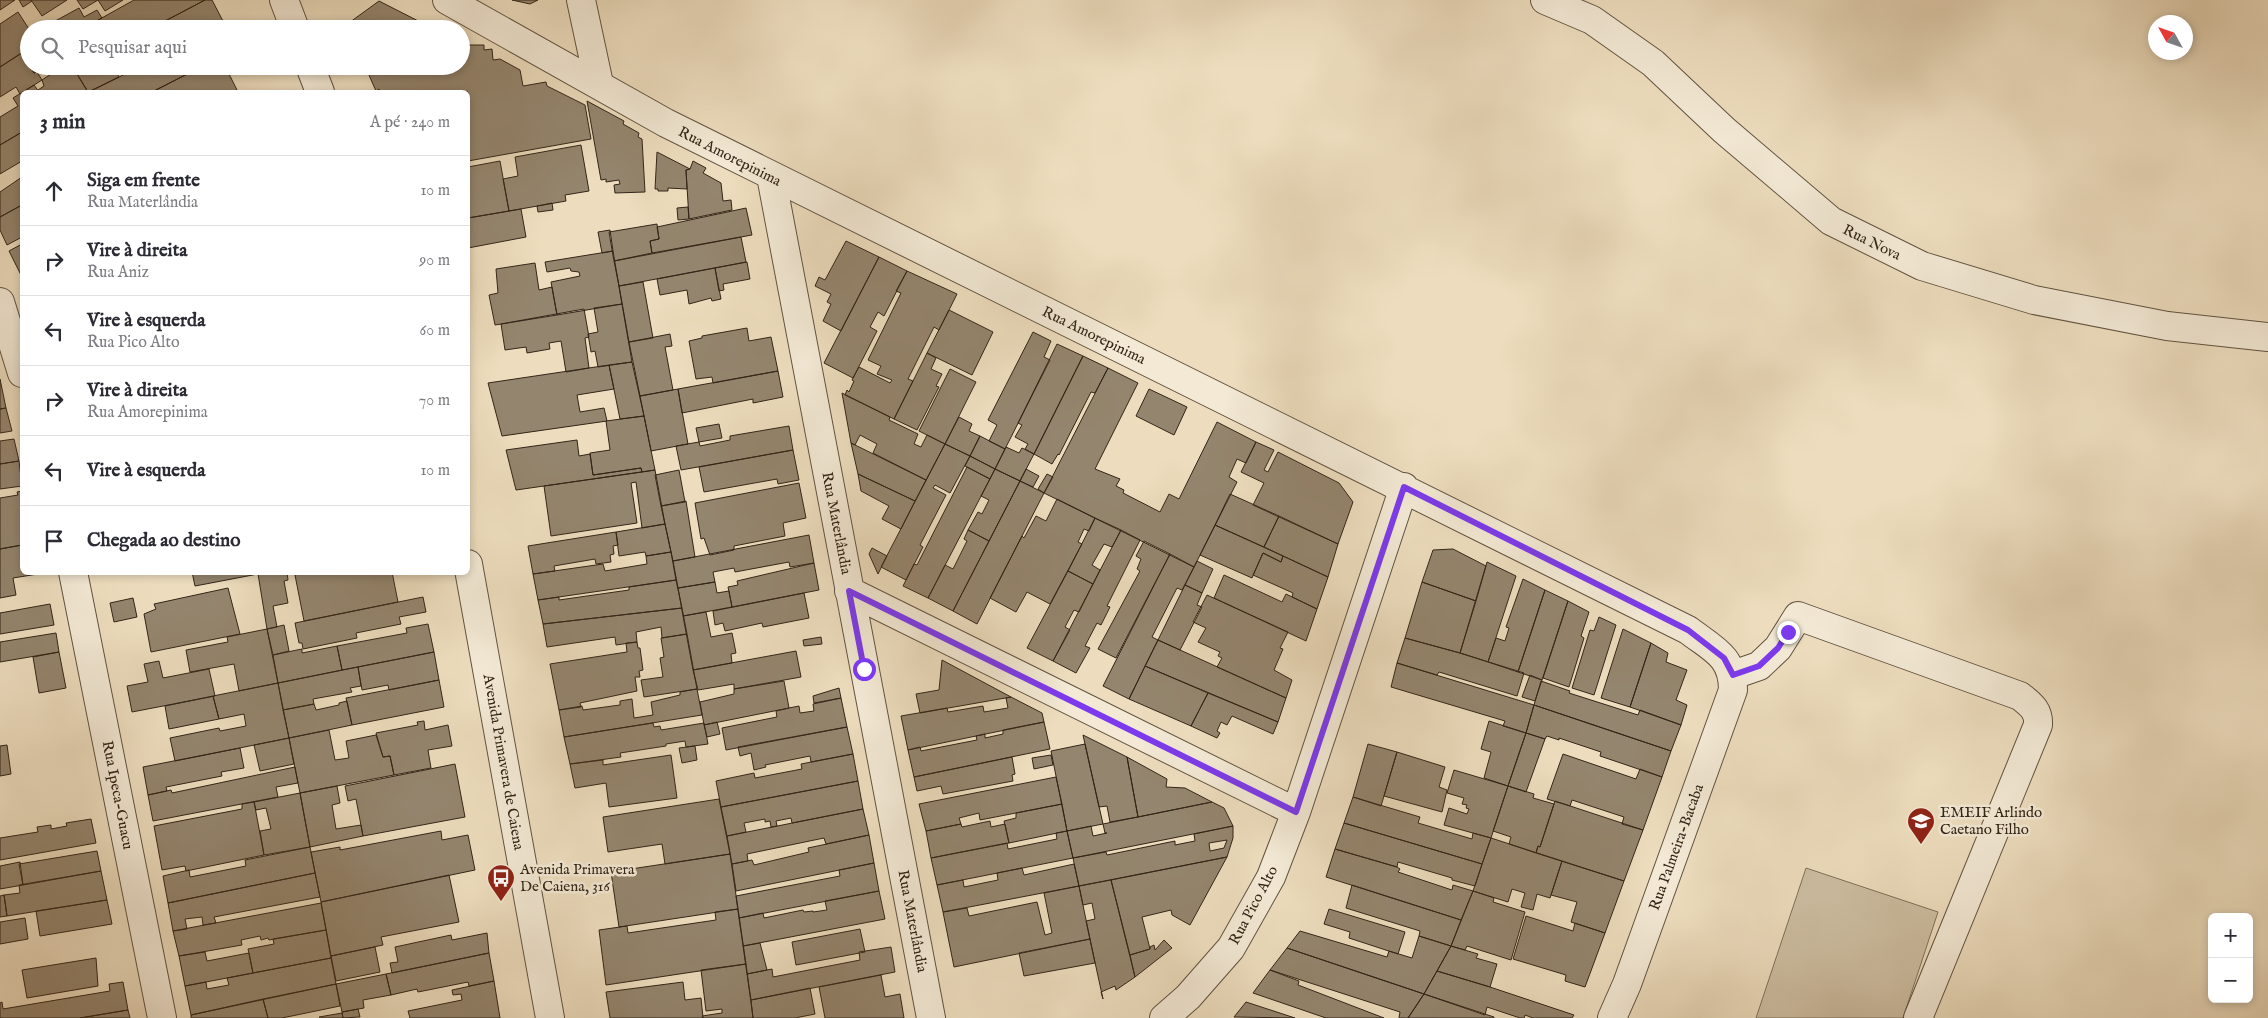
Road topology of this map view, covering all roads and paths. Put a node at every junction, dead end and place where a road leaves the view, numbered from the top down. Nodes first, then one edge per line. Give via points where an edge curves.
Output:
1 (284, 0) edge
2 (447, 0) edge
3 (582, 0) edge
4 (1545, 0) edge
5 (292, 20) edge
6 (313, 75) edge
7 (599, 84) junction
8 (319, 90) edge
9 (770, 176) junction
10 (0, 302) edge
11 (2268, 337) edge
12 (20, 367) edge
13 (1404, 487) junction
14 (74, 575) edge
15 (470, 575) edge
16 (849, 591) junction
17 (1733, 675) junction
18 (1296, 812) junction
19 (162, 1018) edge
20 (550, 1018) edge
21 (931, 1018) edge
22 (1164, 1018) edge
23 (1612, 1018) edge
24 (1918, 1018) edge

1 - 5 street
2 - 7 street, Rua Amorepinima
3 - 7 street
4 - 11 street, Rua Nova via 1592,20 1653,63 1724,130 1830,221 1922,266 2034,300 2168,326
6 - 8 street
7 - 9 street, Rua Amorepinima via 666,123
9 - 13 street, Rua Amorepinima
9 - 16 street, Rua Materlândia
10 - 12 street
13 - 17 street, Rua Amorepinima via 1688,630 1724,658
13 - 18 street, Rua Pico Alto
14 - 19 street, Rua Ipeca-Guacu
15 - 20 street, Avenida Primavera de Caiena
16 - 18 street
16 - 21 street, Rua Materlândia
17 - 23 street, Rua Palmeira-Bacaba via 1733,690
17 - 24 street via 1759,666 1778,648 1798,616 2020,696 2039,715 2038,725
18 - 22 street, Rua Pico Alto via 1271,877 1231,948 1188,997

